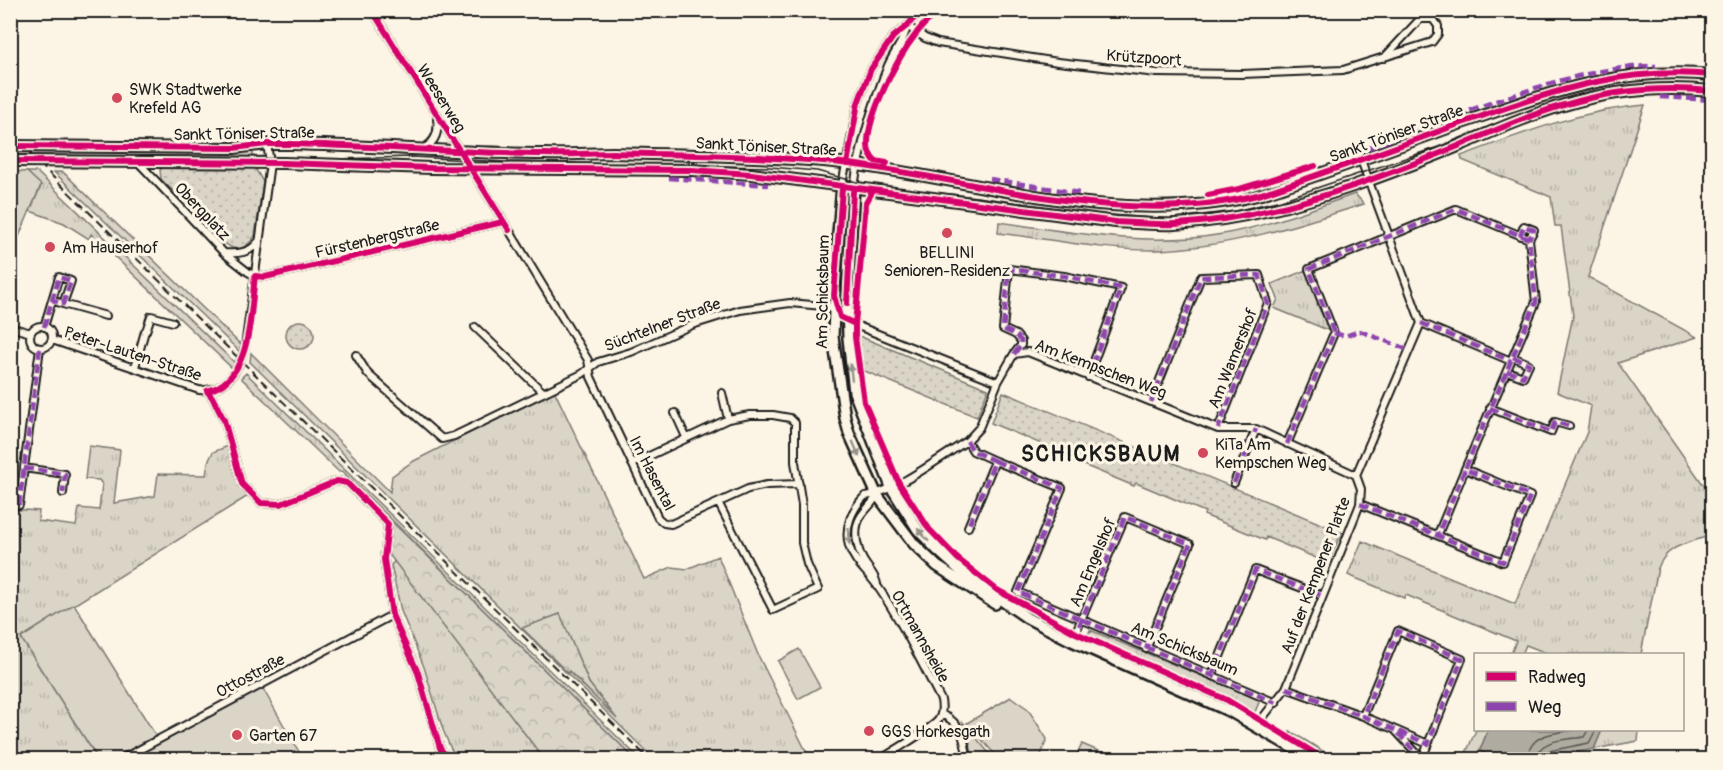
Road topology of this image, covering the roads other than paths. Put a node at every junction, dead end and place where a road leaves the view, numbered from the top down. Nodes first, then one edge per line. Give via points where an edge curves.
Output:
1 (372, 10) edge
2 (921, 10) edge
3 (907, 26) junction
4 (1384, 58) junction
5 (1713, 75) edge
6 (1713, 91) edge
7 (436, 116) junction
8 (267, 144) junction
9 (10, 146) edge
10 (423, 149) junction
11 (458, 150) junction
12 (1361, 160) junction
13 (10, 161) edge
14 (138, 162) junction
15 (270, 163) junction
16 (846, 164) junction
17 (857, 165) junction
18 (470, 168) junction
19 (1368, 180) junction
20 (842, 185) junction
21 (854, 187) junction
22 (504, 222) junction
23 (1390, 235) junction
24 (1520, 236) junction
25 (260, 237) junction
26 (1529, 239) junction
27 (224, 253) junction
28 (255, 276) junction
29 (834, 296) junction
30 (52, 300) junction
31 (63, 304) junction
32 (834, 307) junction
33 (143, 313) dead end
34 (106, 316) dead end
35 (151, 316) junction
36 (173, 322) dead end
37 (848, 322) junction
38 (1421, 323) junction
39 (10, 327) edge
40 (44, 327) junction
41 (475, 327) dead end
42 (31, 333) junction
43 (52, 340) junction
44 (40, 348) junction
45 (1014, 354) junction
46 (356, 355) dead end
47 (1512, 359) junction
48 (135, 367) junction
49 (589, 369) junction
50 (1507, 371) junction
51 (1088, 377) junction
52 (998, 382) junction
53 (207, 391) junction
54 (543, 392) junction
55 (722, 393) dead end
56 (1151, 402) junction
57 (1490, 408) junction
58 (675, 413) dead end
59 (728, 418) junction
60 (1569, 426) dead end
61 (1218, 429) junction
62 (1256, 429) junction
63 (686, 437) junction
64 (967, 441) junction
65 (1287, 444) junction
66 (995, 461) junction
67 (632, 464) junction
68 (24, 468) junction
69 (1465, 469) junction
70 (1356, 475) junction
71 (1234, 483) dead end
72 (799, 484) junction
73 (891, 487) junction
74 (63, 493) dead end
75 (877, 495) junction
76 (719, 504) junction
77 (1360, 504) junction
78 (19, 505) dead end
79 (968, 527) dead end
80 (1438, 534) junction
81 (877, 585) junction
82 (1323, 596) junction
83 (392, 615) junction
84 (1082, 621) junction
85 (1048, 629) junction
86 (1072, 641) junction
87 (1146, 649) junction
88 (1212, 676) junction
89 (1286, 688) junction
90 (1276, 702) junction
91 (941, 714) junction
92 (1363, 716) junction
93 (1257, 725) junction
94 (1394, 729) junction
95 (1428, 744) junction
96 (120, 759) edge
97 (448, 759) edge
98 (880, 759) edge
99 (968, 759) edge
100 (1313, 759) edge
101 (1422, 759) edge

1 - 7 street, Weeserweg
2 - 3 street
3 - 4 street, Krützpoort via 938,43 1058,63 1157,73 1342,70
3 - 16 street via 893,37 869,74 858,103
3 - 17 street via 876,95
4 - 4 street, Krützpoort via 1432,42 1438,26 1433,19 1420,18
5 - 12 main road, Sankt Töniser Straße via 1623,76 1578,85
6 - 19 main road, Sankt Töniser Straße via 1637,90 1565,104
7 - 10 street, Weeserweg via 437,135
7 - 11 street, Weeserweg
8 - 9 main road, Sankt Töniser Straße via 234,148
8 - 10 main road, Sankt Töniser Straße
8 - 15 street
10 - 11 main road, Sankt Töniser Straße
11 - 16 main road, Sankt Töniser Straße via 773,157
11 - 18 street, Weeserweg
12 - 17 main road, Sankt Töniser Straße via 1241,200 1152,208 1044,196
12 - 19 street
13 - 14 main road, Sankt Töniser Straße
14 - 15 main road, Sankt Töniser Straße
14 - 27 street, Obergplatz
15 - 18 main road, Sankt Töniser Straße
15 - 25 street
16 - 17 main road, Sankt Töniser Straße
16 - 20 street, Sankt Töniser Straße
17 - 21 street
18 - 20 main road, Sankt Töniser Straße via 692,170
18 - 22 street, Weeserweg
19 - 21 main road, Sankt Töniser Straße via 1281,208 1173,224 1116,222
19 - 23 street
20 - 21 main road, Sankt Töniser Straße
20 - 29 main road, Am Schicksbaum
21 - 37 main road, Am Schicksbaum
22 - 28 street, Fürstenbergstraße via 265,277
22 - 49 street, Weeserweg via 588,360
23 - 24 street via 1456,209
23 - 38 street
23 - 65 street via 1309,269 1334,333
24 - 26 street
24 - 26 street via 1524,226 1534,230
25 - 27 street, Obergplatz via 251,250
25 - 28 street
26 - 47 street via 1536,302
27 - 28 street, Obergplatz
28 - 53 street, Peter-Lauten-Straße via 242,360 232,377
29 - 32 main road, Am Schicksbaum
29 - 37 street via 840,317
30 - 31 street
30 - 31 street via 59,277 71,280
30 - 40 street
31 - 34 street
32 - 49 street, Süchtelner Straße via 790,303 740,310 692,325
32 -> 75 main road, Am Schicksbaum via 832,337 845,418
33 - 35 street
35 - 36 street
35 - 48 street
37 - 52 street
73 -> 37 main road, Am Schicksbaum via 854,392
38 - 47 street
38 - 70 street
39 - 42 street
40 - 42 street, Peter-Lauten-Straße
40 - 43 street, Peter-Lauten-Straße
41 - 54 street
42 - 44 street, Peter-Lauten-Straße via 31,342
43 - 44 street, Peter-Lauten-Straße
43 - 48 street, Peter-Lauten-Straße
44 - 68 street, Peter-Lauten-Straße
45 - 51 street, Am Kempschen Weg via 1028,352
45 - 51 street via 1021,341 1003,329 1009,269 1121,288
45 - 52 street, Am Kempschen Weg
46 - 54 street, Süchtelner Straße via 368,374 442,439
47 - 50 street
47 - 50 street via 1528,364 1523,377
48 - 53 street, Peter-Lauten-Straße
49 - 54 street, Süchtelner Straße
49 - 67 street, Im Hasental
50 - 57 street
51 - 56 street, Am Kempschen Weg
52 - 64 street, Am Kempschen Weg via 979,428
53 - 83 street, Peter-Lauten-Straße via 224,420 242,484 261,503 280,504 337,481 347,483 388,524 384,559
55 - 59 street
56 - 61 street, Am Kempschen Weg
56 - 61 street, Am Wamershof via 1201,277 1259,275 1268,303
57 - 60 street via 1551,432 1555,422
57 - 69 street
58 - 63 street
59 - 63 street
59 - 72 street via 790,418 795,423
61 - 62 street, Am Kempschen Weg
62 - 65 street, Am Kempschen Weg
62 - 71 street
63 - 67 street
64 - 66 street via 973,451
64 - 73 street
65 - 70 street, Am Kempschen Weg
66 - 79 street
66 - 84 street, Am Schicksbaum via 1062,488 1018,592
67 - 76 street, Im Hasental via 664,523 671,524
68 - 74 street via 65,474
68 - 78 street, Peter-Lauten-Straße
69 - 80 street
69 - 80 street via 1530,496 1503,562
70 - 77 street, Auf der Kempener Platte via 1361,489
72 - 76 street, Im Hasental via 767,484
72 - 76 street via 802,543 818,589 773,610
73 - 75 street
85 -> 73 main road, Am Schicksbaum via 950,562 918,530
75 - 81 street via 861,515 857,528 861,555
75 -> 81 street via 865,496 857,504 848,527 849,548
75 - 85 main road, Am Schicksbaum via 902,530 937,566 1014,616
77 - 80 street
77 - 82 street, Auf der Kempener Platte
81 - 91 street, Ortmannsheide via 941,700
82 - 88 street via 1255,570
82 - 89 street, Auf der Kempener Platte
83 - 96 street, Ottostraße
83 - 97 street, Peter-Lauten-Straße via 418,674 440,748
84 - 86 street
84 - 87 street, Am Schicksbaum
84 - 87 street, Am Engelshof via 1125,517 1190,544
85 - 86 main road, Am Schicksbaum
86 - 93 main road, Am Schicksbaum
87 - 88 street, Am Schicksbaum
88 - 90 street, Am Schicksbaum
89 - 90 street, Auf der Kempener Platte
89 - 92 street
90 - 93 street, Auf der Kempener Platte
91 - 98 street via 932,727
91 - 99 street via 960,727
92 - 94 street
92 - 95 street via 1398,631 1462,659
93 - 100 main road, Am Schicksbaum
94 - 95 street
94 - 101 street
95 - 101 street

